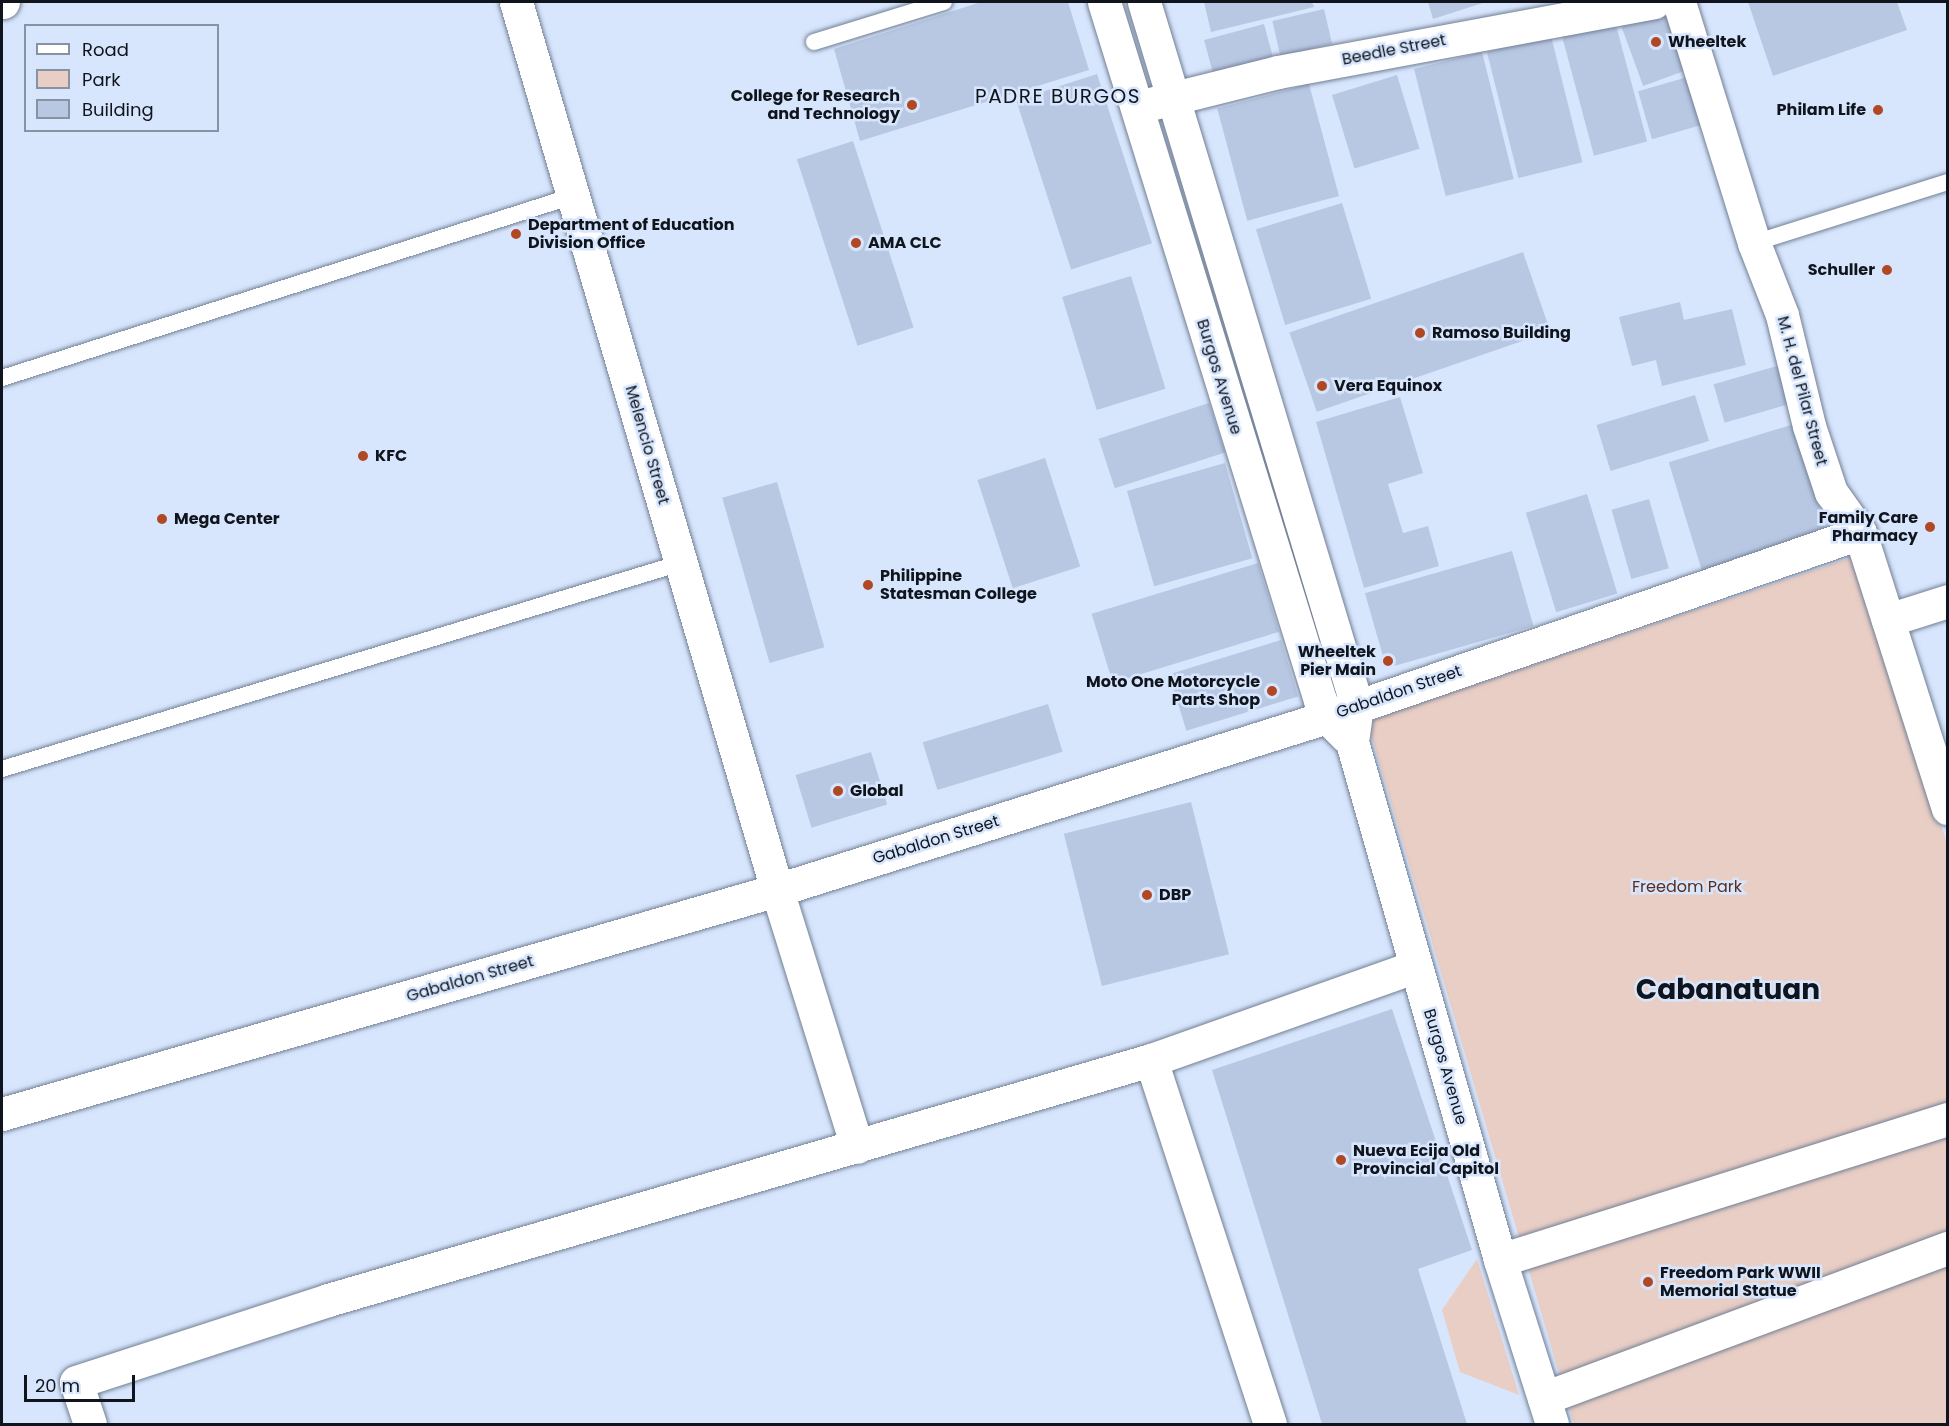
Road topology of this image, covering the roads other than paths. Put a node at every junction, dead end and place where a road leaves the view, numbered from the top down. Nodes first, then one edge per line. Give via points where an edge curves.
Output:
1 (516, 2) edge
2 (944, 2) edge
3 (1104, 2) edge
4 (1144, 2) edge
5 (1654, 2) edge
6 (1679, 2) edge
7 (814, 42) dead end
8 (1172, 98) junction
9 (1135, 107) junction
10 (1947, 182) edge
11 (573, 195) junction
12 (1754, 243) junction
13 (2, 378) edge
14 (1860, 533) junction
15 (681, 563) junction
16 (1947, 601) edge
17 (1888, 620) junction
18 (1357, 706) junction
19 (1327, 717) junction
20 (1352, 742) junction
21 (2, 768) edge
22 (1947, 808) edge
23 (777, 890) junction
24 (1416, 966) junction
25 (1151, 1060) junction
26 (2, 1114) edge
27 (1947, 1119) edge
28 (857, 1147) junction
29 (1947, 1248) edge
30 (1500, 1260) junction
31 (1548, 1411) edge
32 (90, 1425) edge
33 (1270, 1425) edge

1 - 11 street, Melencio Street
2 - 7 lane
3 - 9 street, Burgos Avenue
4 - 8 street, Burgos Avenue
5 - 8 street, Beedle Street via 1278,72
6 - 12 street, M. H. del Pilar Street
8 - 9 street, Beedle Street
8 - 18 street, Burgos Avenue
9 - 19 street, Burgos Avenue
10 - 12 lane
11 - 13 lane
11 - 15 street, Melencio Street
12 - 14 street, M. H. del Pilar Street via 1782,315 1809,426 1831,492
14 - 17 street, M. H. del Pilar Street
14 - 18 street, Gabaldon Street
15 - 21 lane
15 - 23 street, Melencio Street
16 - 17 street
17 - 22 street, M. H. del Pilar Street
18 - 19 street, Gabaldon Street
18 - 20 street, Burgos Avenue
19 - 20 street, Burgos Avenue
19 - 23 street, Gabaldon Street
20 - 24 street, Burgos Avenue
23 - 26 street, Gabaldon Street
23 - 28 street, Melencio Street
24 - 25 street
24 - 30 street, Burgos Avenue
25 - 28 street
25 - 33 street
27 - 30 street
28 - 32 street via 328,1300 76,1382
29 - 31 street
30 - 31 street, Burgos Avenue

